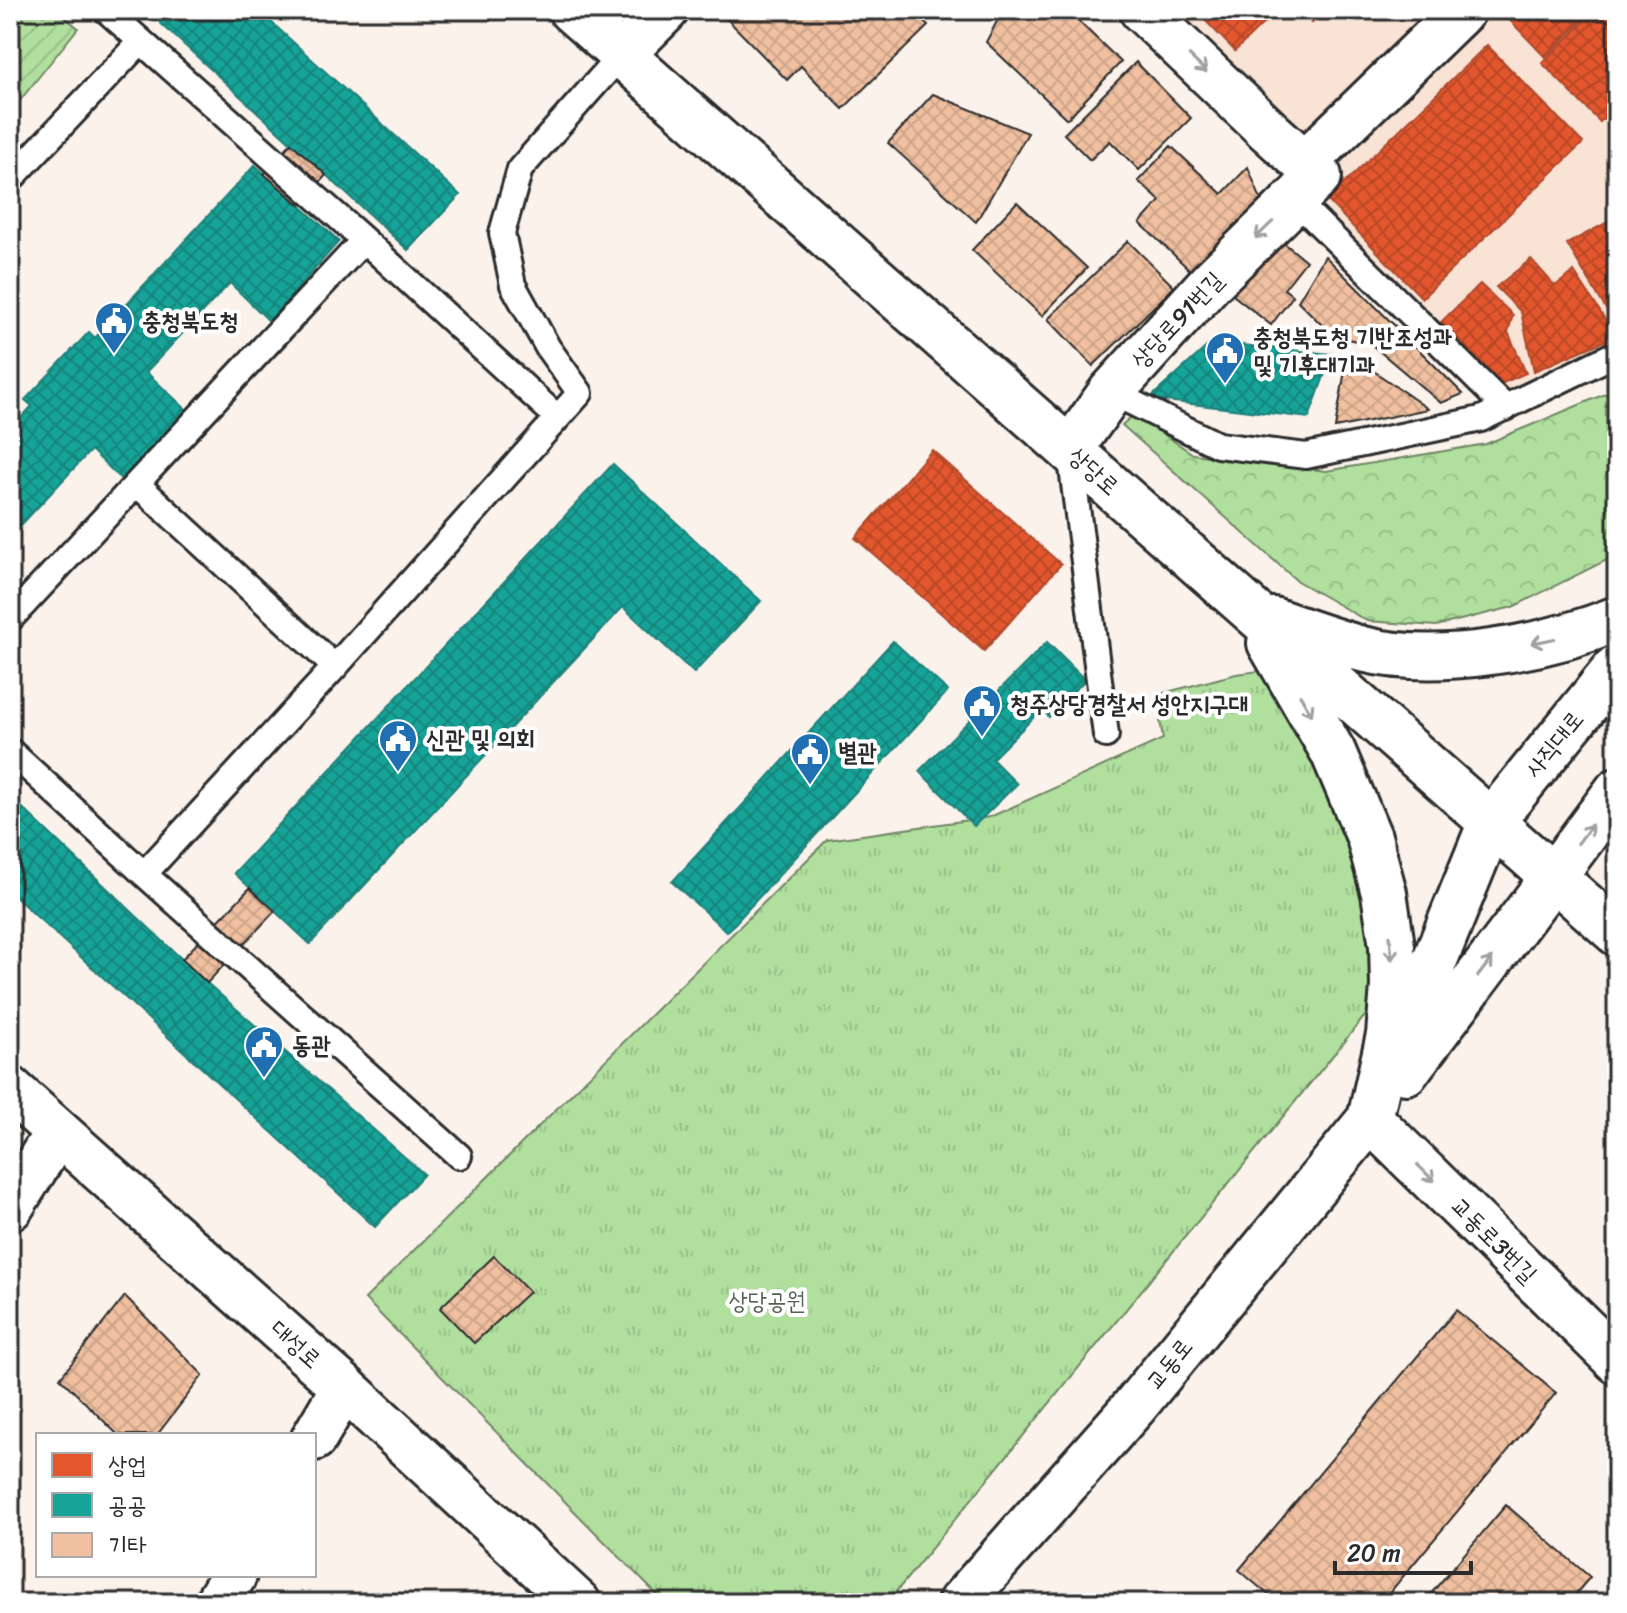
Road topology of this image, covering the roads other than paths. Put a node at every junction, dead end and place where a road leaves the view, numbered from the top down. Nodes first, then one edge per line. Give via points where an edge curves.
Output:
1 (106, 10) edge
2 (571, 10) edge
3 (666, 10) edge
4 (1142, 10) edge
5 (1463, 10) edge
6 (141, 41) junction
7 (621, 55) junction
8 (10, 180) edge
9 (1300, 181) junction
10 (364, 240) junction
11 (1617, 353) edge
12 (1111, 392) junction
13 (1506, 408) junction
14 (558, 418) junction
15 (1070, 450) junction
16 (138, 485) junction
17 (1254, 613) junction
18 (10, 619) edge
19 (1617, 619) edge
20 (335, 667) junction
21 (1617, 667) edge
22 (1106, 735) dead end
23 (10, 751) edge
24 (1617, 791) edge
25 (1491, 822) junction
26 (144, 874) junction
27 (1553, 877) junction
28 (1617, 933) edge
29 (10, 1089) edge
30 (1370, 1119) junction
31 (57, 1133) junction
32 (459, 1156) dead end
33 (10, 1208) edge
34 (1617, 1361) edge
35 (344, 1387) junction
36 (316, 1435) edge
37 (233, 1577) edge
38 (217, 1603) edge
39 (578, 1603) edge
40 (960, 1603) edge

1 - 6 lane
2 - 7 street, 상당로
3 - 7 street
4 -> 9 street
5 - 9 street, 상당로91번길
6 - 8 lane
6 - 10 lane
7 - 14 lane via 520,169 502,233 513,285 580,393
7 - 15 street, 상당로
9 -> 12 street, 상당로91번길
9 - 13 lane
10 - 14 lane
10 - 16 lane
11 - 13 lane
12 - 13 lane via 1218,445 1306,456 1481,419
12 - 15 street, 상당로91번길
14 - 20 lane
15 - 17 street, 상당로
15 - 22 lane
16 - 18 lane
16 - 20 lane
19 -> 17 street via 1582,633 1516,647 1416,656 1364,650
17 - 25 street, 상당로
17 -> 30 street via 1333,752 1369,837 1384,893 1393,986 1389,1035
20 - 26 lane
21 - 25 street, 사직대로
23 - 26 lane
27 -> 24 street
25 - 27 street, 상당로
25 - 30 street, 교동로
26 - 32 lane
27 - 28 street, 상당로
30 -> 27 street, 교동로
29 - 31 street, 대성로
30 -> 34 street, 교동로3번길
30 - 40 street, 교동로 via 1134,1407
31 - 33 street
31 - 35 street, 대성로
35 - 36 street
35 - 39 street, 대성로
37 - 38 street

